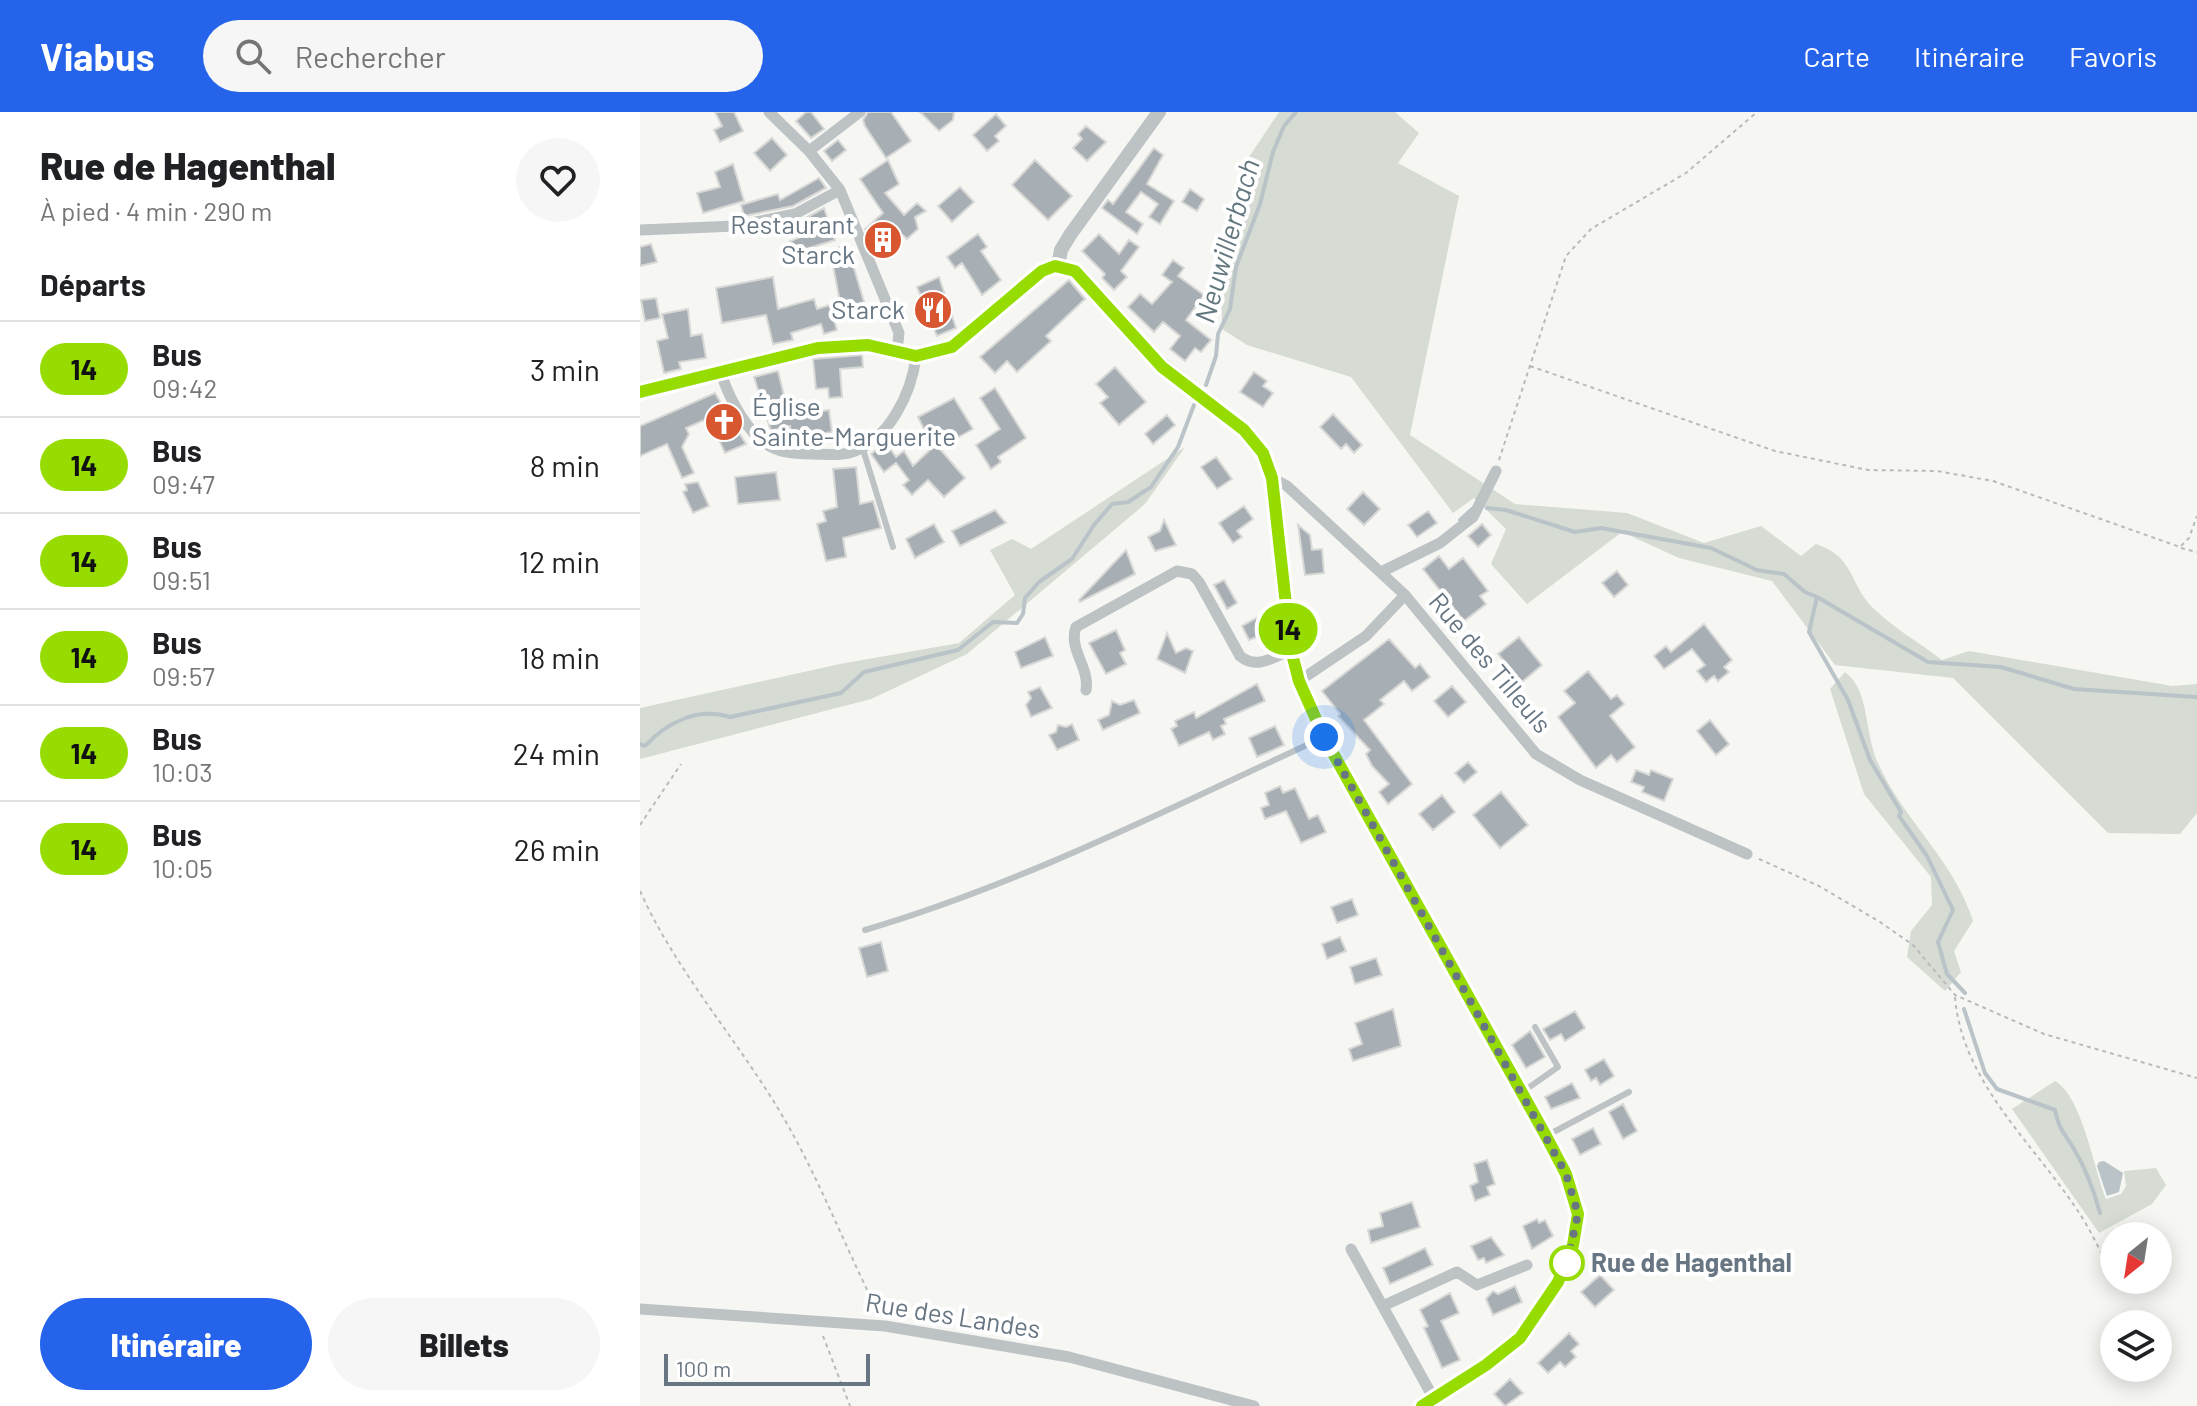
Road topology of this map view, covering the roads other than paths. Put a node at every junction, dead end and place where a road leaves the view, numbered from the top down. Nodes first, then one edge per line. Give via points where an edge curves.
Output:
1 (769, 112) edge
2 (860, 112) edge
3 (1159, 112) edge
4 (809, 151) junction
5 (840, 190) junction
6 (640, 230) edge
7 (1058, 266) junction
8 (897, 351) junction
9 (916, 356) junction
10 (720, 370) junction
11 (640, 392) edge
12 (862, 446) junction
13 (1496, 471) road end
14 (1272, 478) junction
15 (893, 547) dead end
16 (1381, 572) junction
17 (1405, 595) junction
18 (1291, 650) junction
19 (1299, 681) junction
20 (1086, 690) dead end
21 (1324, 737) junction
22 (1747, 854) road end
23 (865, 930) dead end
24 (1535, 1027) dead end
25 (1629, 1092) dead end
26 (1521, 1093) junction
27 (1546, 1136) junction
28 (1351, 1249) dead end
29 (1527, 1265) dead end
30 (1385, 1305) junction
31 (640, 1309) edge
32 (1428, 1402) edge
33 (1254, 1406) edge

1 - 4 street
2 - 4 street
3 - 7 street via 1070,235
4 - 5 street
5 - 6 street via 795,214 766,220
5 - 8 street via 899,333
7 - 9 street via 1042,271 952,347
7 - 14 street via 1078,275 1162,367 1244,430 1263,453
8 - 9 street
8 - 10 street via 868,345 818,348
9 - 12 street via 908,397 890,423
10 - 11 street
10 - 12 street via 727,393 759,439 773,447 787,454 846,454
12 - 15 lane
13 - 16 street via 1473,517 1440,543
14 - 16 street, Rue des Tilleuls
14 - 18 street
16 - 17 street, Rue des Tilleuls
17 - 19 street via 1366,636
17 - 22 street, Rue des Tilleuls via 1536,754 1592,786
18 - 19 street
18 - 20 street via 1259,663 1247,662 1199,582 1192,574 1177,571 1076,627 1072,636
19 - 21 street
21 - 23 lane via 964,899
21 - 26 street
24 - 26 lane via 1558,1067
25 - 27 lane
26 - 27 street
27 - 32 street via 1576,1199 1577,1226 1568,1260 1542,1310 1520,1338
28 - 30 street
29 - 30 street via 1477,1285 1457,1272
30 - 32 street
31 - 33 street, Rue des Landes via 885,1326 1069,1357

